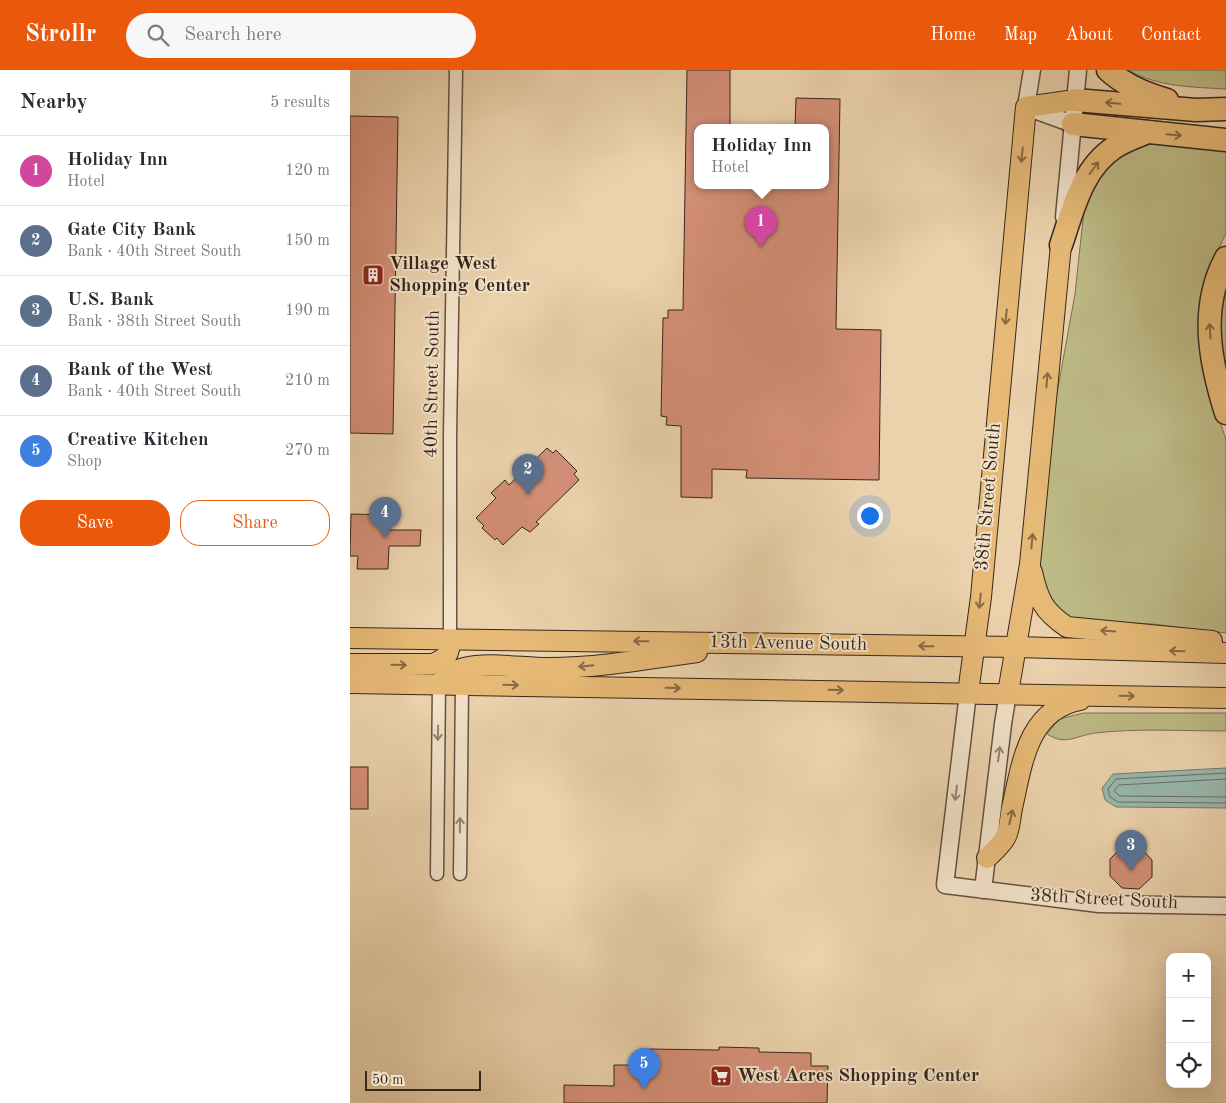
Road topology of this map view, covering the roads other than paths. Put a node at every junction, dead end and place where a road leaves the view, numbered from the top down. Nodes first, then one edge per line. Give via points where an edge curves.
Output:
1 (456, 70) edge
2 (1032, 70) edge
3 (1078, 70) edge
4 (1108, 70) edge
5 (1075, 100) junction
6 (1026, 107) junction
7 (1226, 109) edge
8 (1196, 110) junction
9 (1073, 124) junction
10 (1147, 132) junction
11 (1226, 140) edge
12 (1061, 244) junction
13 (1226, 258) edge
14 (1226, 413) edge
15 (1030, 564) junction
16 (350, 638) edge
17 (450, 639) junction
18 (756, 643) junction
19 (1226, 643) edge
20 (975, 646) junction
21 (1016, 647) junction
22 (1226, 653) edge
23 (350, 664) edge
24 (350, 683) edge
25 (439, 684) junction
26 (462, 685) junction
27 (968, 693) junction
28 (1008, 693) junction
29 (1102, 695) junction
30 (1226, 698) edge
31 (987, 858) junction
32 (437, 874) dead end
33 (460, 874) dead end
34 (983, 890) junction
35 (1226, 906) edge

1 - 17 street, 40th Street South
2 - 6 street, 38th Street South
3 - 5 street
4 - 8 highway via 1118,80 1154,97
5 - 6 main road
8 -> 5 highway
5 - 9 street
6 - 9 street
6 -> 20 main road, 38th Street South
7 - 8 highway
9 - 10 highway
9 - 12 street
10 -> 11 highway
12 -> 10 highway via 1083,184 1095,164 1114,147
15 -> 12 main road
14 -> 13 highway via 1212,360 1209,319 1217,274
19 -> 15 main road via 1067,627 1042,604
15 - 21 main road
16 - 17 main road, 13th Avenue South
18 -> 17 main road, 13th Avenue South
23 -> 17 main road via 433,664 444,659 449,652
20 -> 18 main road, 13th Avenue South
18 -> 25 main road via 580,666 466,667 454,671
20 - 21 main road, 13th Avenue South
20 - 27 main road, 38th Street South
22 -> 21 main road, 13th Avenue South
21 - 28 main road
24 - 25 main road
25 - 26 main road
25 -> 32 street
26 -> 27 main road
33 -> 26 street
27 - 28 main road
27 -> 34 street, 38th Street South via 945,886
28 - 29 main road
31 -> 28 street
29 -> 30 main road
31 -> 29 main road via 1006,837 1024,759 1042,720 1055,708 1069,702
31 - 34 street
34 - 35 street, 38th Street South via 1099,904

